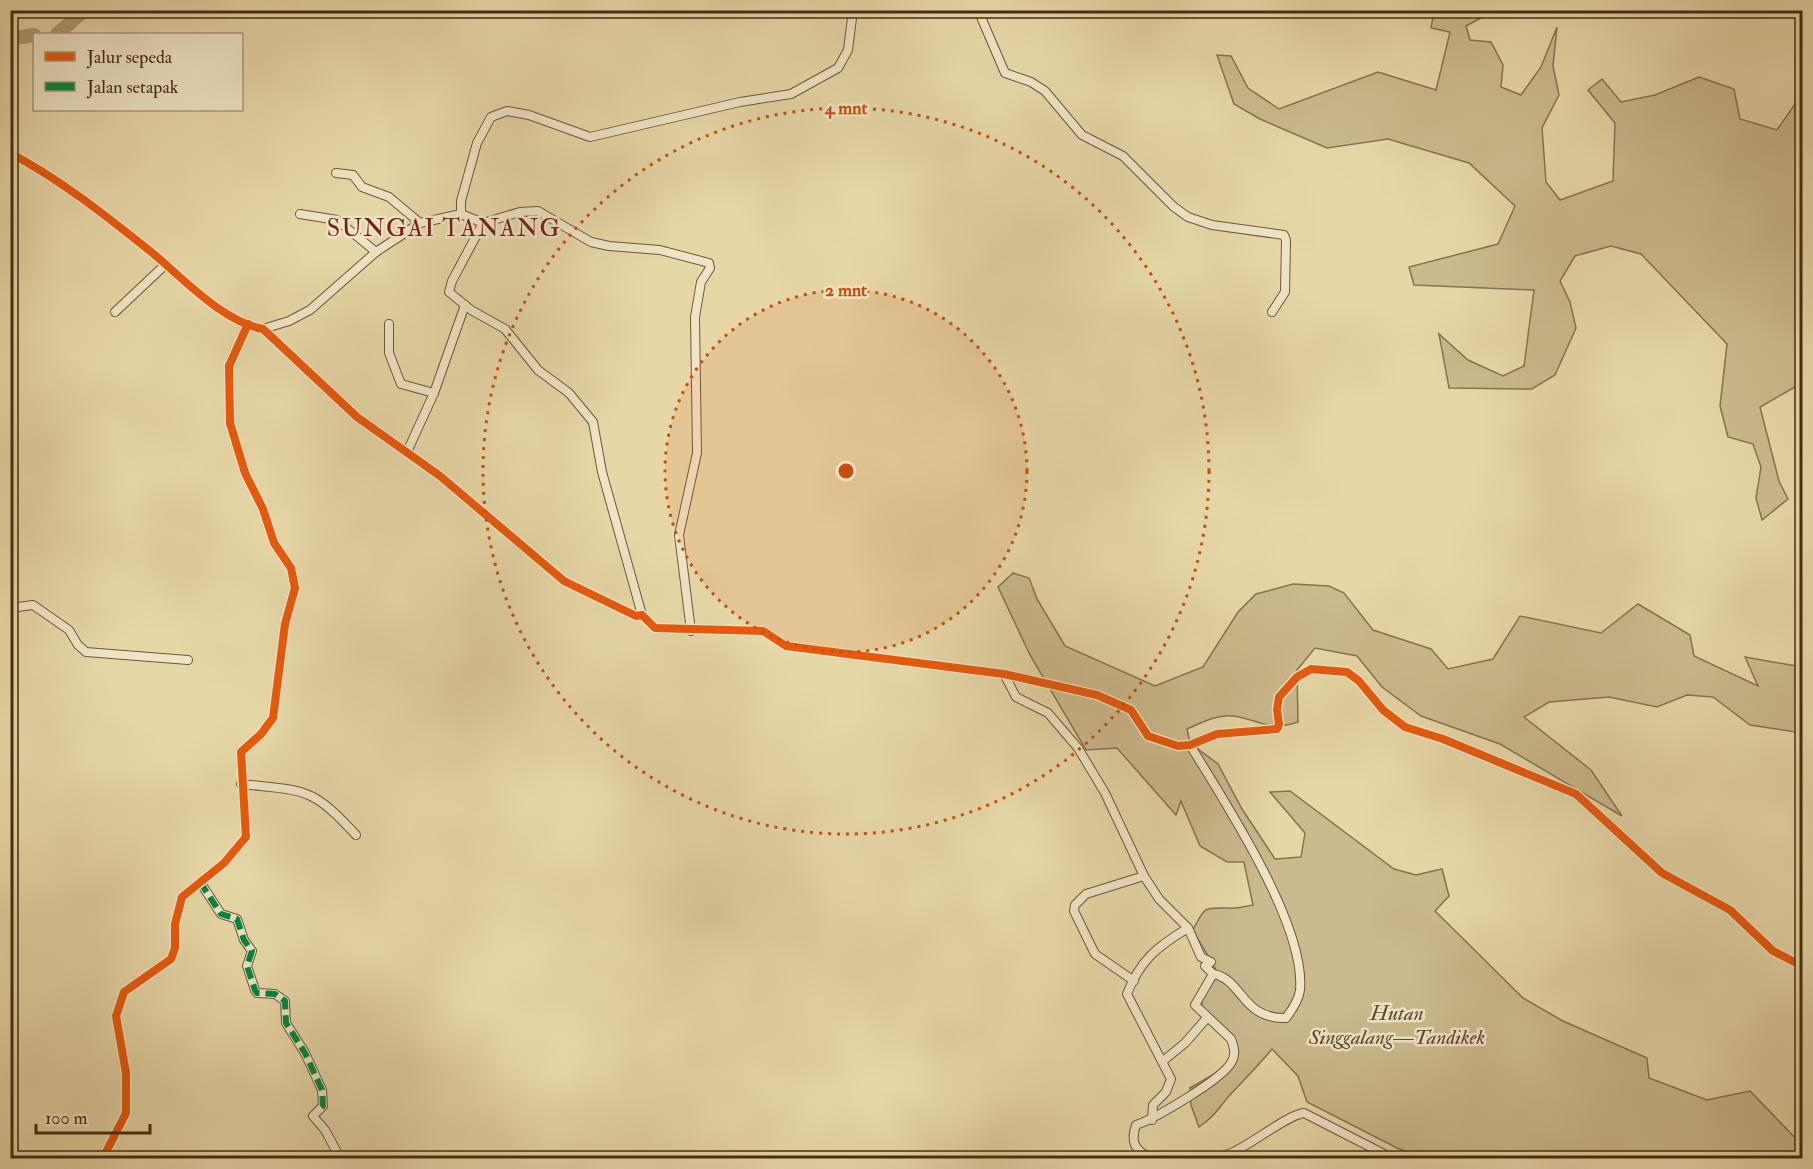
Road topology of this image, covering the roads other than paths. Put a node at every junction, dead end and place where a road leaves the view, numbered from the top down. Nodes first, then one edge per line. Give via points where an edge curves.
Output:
1 (853, 10) edge
2 (978, 10) edge
3 (10, 153) edge
4 (336, 173) dead end
5 (300, 214) dead end
6 (461, 214) junction
7 (420, 223) junction
8 (483, 223) junction
9 (376, 252) junction
10 (166, 264) junction
11 (465, 305) junction
12 (115, 312) dead end
13 (1272, 312) dead end
14 (248, 324) junction
15 (390, 324) dead end
16 (263, 329) junction
17 (434, 393) junction
18 (407, 452) junction
19 (10, 608) edge
20 (642, 615) junction
21 (691, 631) junction
22 (188, 660) dead end
23 (1004, 674) junction
24 (1190, 745) junction
25 (242, 784) junction
26 (356, 835) dead end
27 (1144, 876) junction
28 (200, 882) junction
29 (1188, 928) junction
30 (1803, 966) edge
31 (1213, 974) junction
32 (1134, 981) junction
33 (1206, 1019) junction
34 (1163, 1061) junction
35 (1152, 1120) junction
36 (103, 1158) edge
37 (340, 1158) edge
38 (1392, 1158) edge

1 - 6 street via 848,50 838,68 791,94 590,137 530,115 507,111 491,117 477,142
2 - 13 street via 1005,73 1045,91 1079,132 1123,156 1179,212 1203,223 1284,235 1285,292
3 - 10 street via 63,182
4 - 7 street via 353,176 363,187 389,197
5 - 9 street via 337,220
6 - 7 street
6 - 8 street
7 - 9 street
8 - 11 street via 449,288
8 - 21 street via 538,211 591,242 660,250 708,263 710,268 701,282 695,317 697,453 679,535
9 - 16 street via 310,310
10 - 12 street
10 - 14 street via 211,303
11 - 17 street
11 - 20 street via 505,329 538,370 569,393 592,422
14 - 16 street
14 - 25 street via 229,366 230,423 245,473 274,543 291,568 295,588 285,624 273,718 241,752
15 - 17 street via 389,353 401,384
16 - 18 street via 357,417
17 - 18 street
18 - 20 street via 564,581 636,616
19 - 22 street via 33,605 69,630 86,652
20 - 21 street via 655,628
21 - 23 street via 764,631 786,646
23 - 24 street via 1097,695 1131,710 1148,736 1168,744
23 - 27 street via 1016,697 1048,713 1078,748 1105,792
24 - 30 street via 1217,734 1277,729 1279,697 1297,676 1311,669 1347,672 1405,728 1443,739 1576,794 1662,873 1730,910 1773,951
24 - 31 street via 1257,857 1293,940 1300,991 1286,1018 1271,1018 1253,1010 1230,984
25 - 26 street via 314,795
25 - 28 street via 246,837 224,863
27 - 29 street via 1159,899
27 - 32 street via 1086,894 1074,911 1095,954
28 - 36 street via 187,891 179,904 171,959 130,986 122,998 116,1016 127,1082 126,1113
28 - 37 street via 221,914 237,918 252,951 247,966 255,990 275,994 285,1001 286,1023 322,1090 323,1106 313,1116 326,1130
29 - 31 street via 1201,957 1210,962 1205,966
29 - 32 street via 1159,946
31 - 33 street via 1195,1005
32 - 34 street via 1127,994
33 - 34 street
33 - 35 street via 1230,1039 1235,1055 1231,1064
34 - 35 street via 1171,1079 1170,1087 1153,1105
35 - 38 street via 1136,1125 1132,1136 1134,1146 1151,1158 1219,1157 1281,1125 1290,1116 1304,1113

